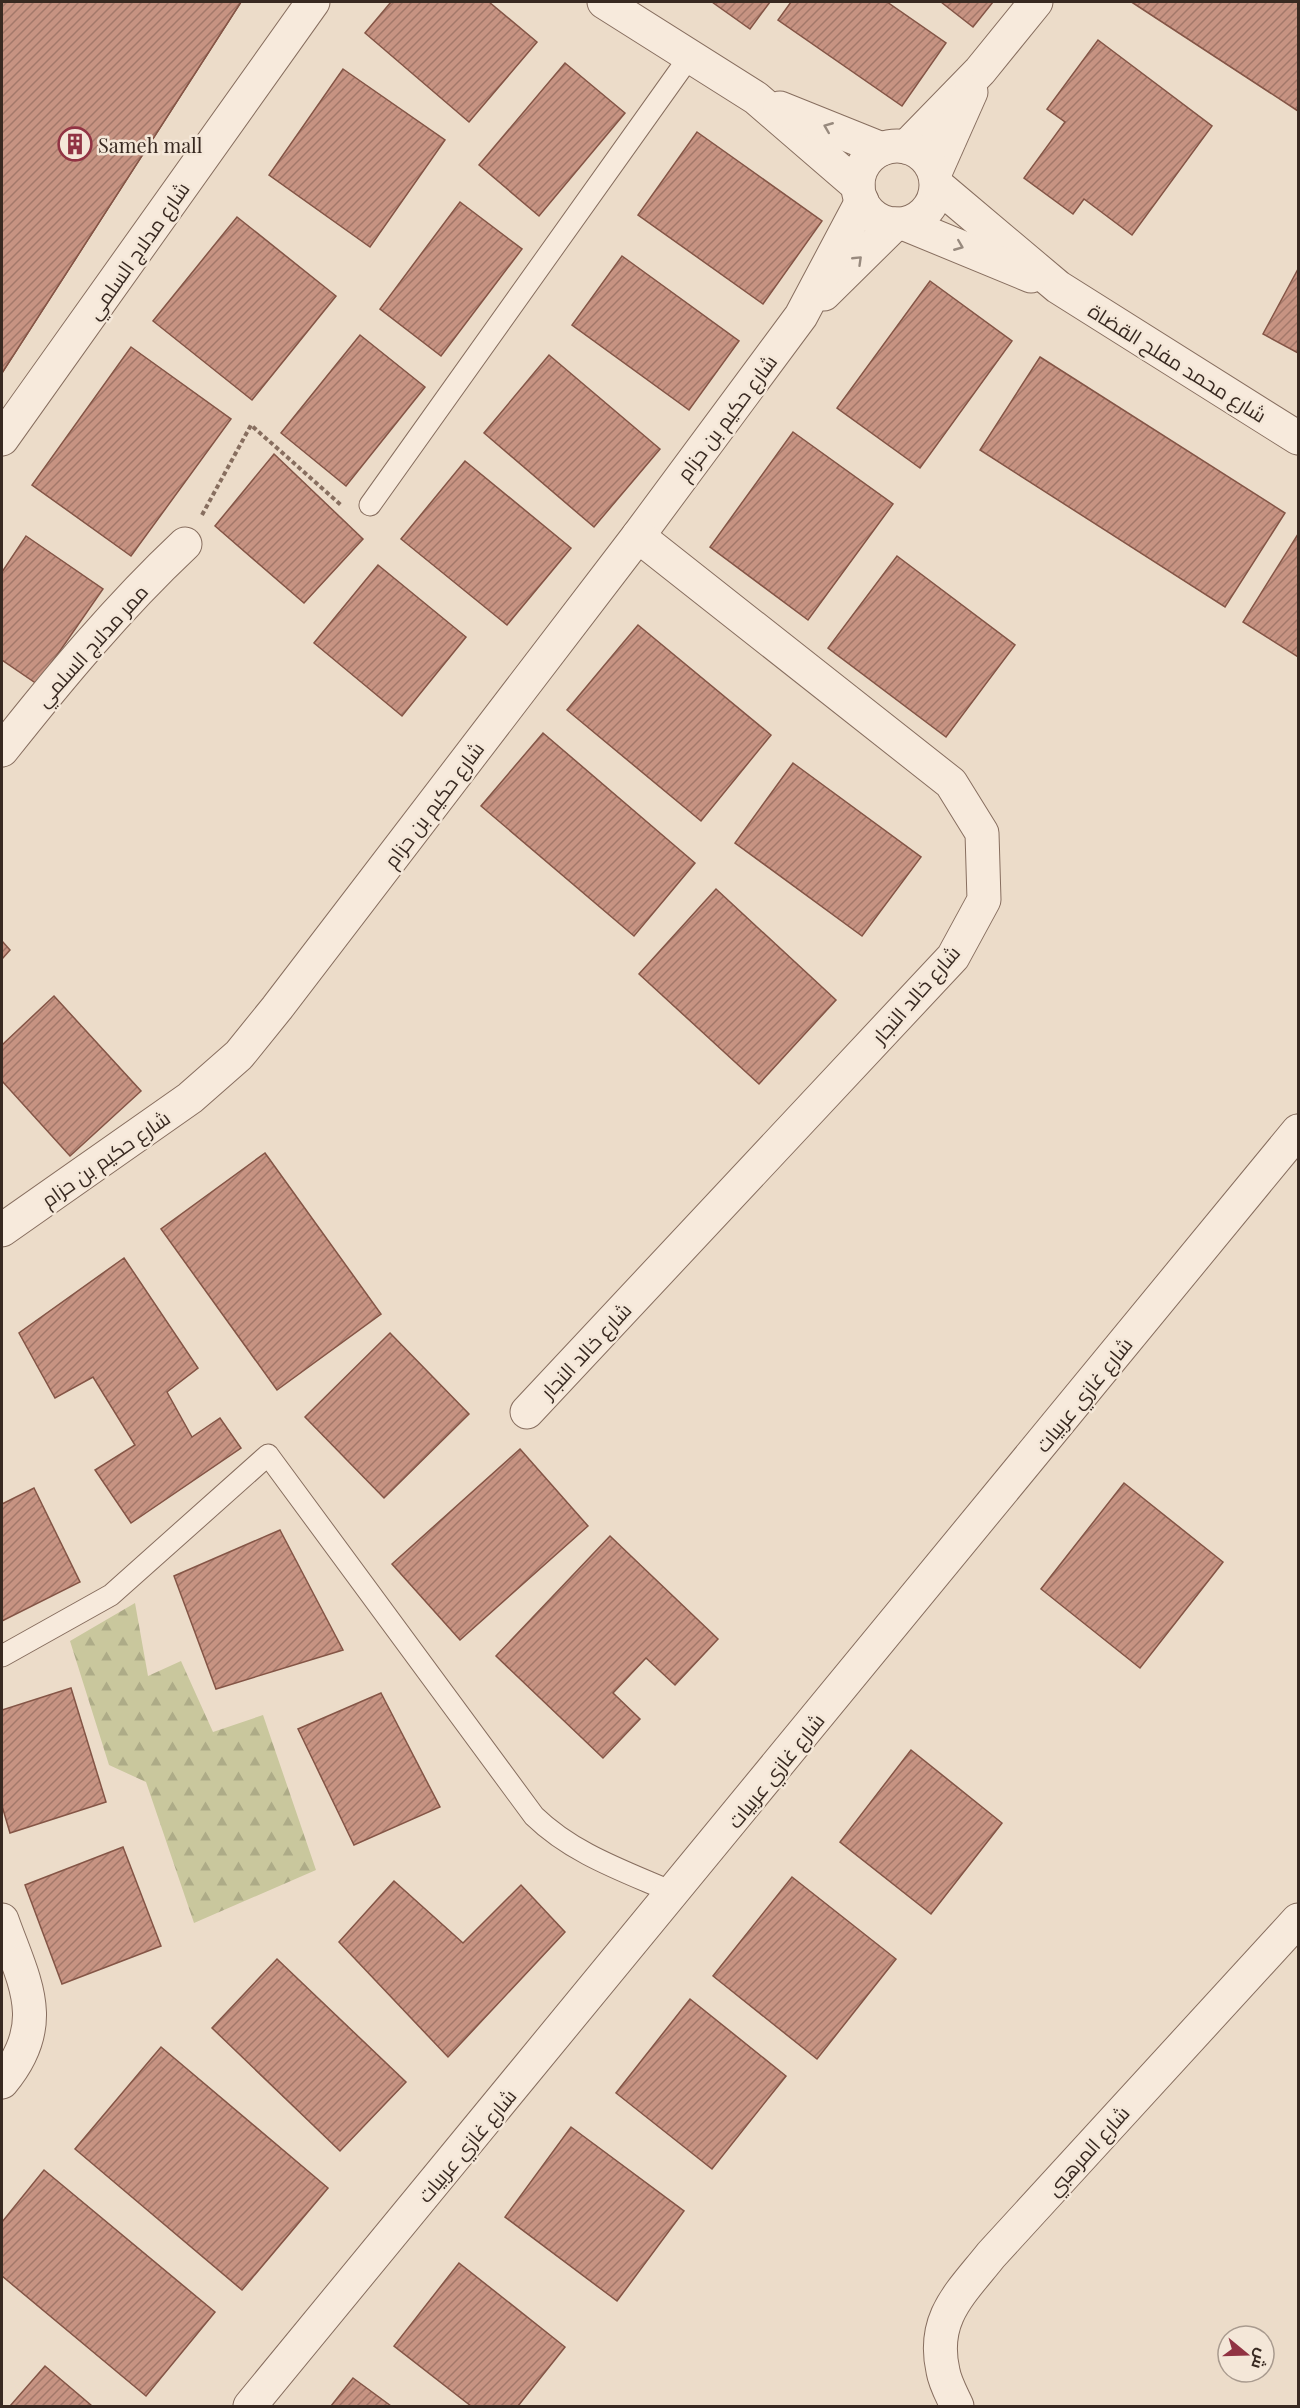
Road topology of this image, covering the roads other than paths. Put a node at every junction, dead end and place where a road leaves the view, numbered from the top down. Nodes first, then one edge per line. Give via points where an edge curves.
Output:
1 (313, 2) edge
2 (604, 2) edge
3 (1036, 2) edge
4 (690, 56) junction
5 (981, 71) junction
6 (756, 98) junction
7 (894, 148) junction
8 (936, 179) junction
9 (860, 194) junction
10 (900, 224) junction
11 (1058, 287) junction
12 (801, 316) junction
13 (1299, 438) edge
14 (2, 440) edge
15 (370, 505) road end
16 (638, 536) junction
17 (185, 544) road end
18 (2, 750) edge
19 (1299, 1131) edge
20 (2, 1230) edge
21 (527, 1412) dead end
22 (2, 1656) edge
23 (674, 1893) junction
24 (2, 1920) edge
25 (1299, 1920) edge
26 (2, 2082) edge
27 (250, 2406) edge
28 (957, 2406) edge

1 - 14 street, شارع مدلاج السلمي
2 - 4 street
3 - 5 street
4 - 6 street
4 - 15 lane
5 - 7 street
5 - 8 street
7 -> 6 street
6 - 9 street
7 - 8 street via 918,152 928,160
7 - 9 street via 872,155 865,164 860,174
8 - 10 street via 935,198 928,210 918,219
8 - 11 street, شارع محمد مفلح القضاة
9 - 10 street via 868,212 878,220
9 - 12 street, شارع حكيم بن حزام
10 -> 11 street, شارع محمد مفلح القضاة
12 -> 10 street, شارع حكيم بن حزام
11 - 13 street, شارع محمد مفلح القضاة
12 - 16 street, شارع حكيم بن حزام
16 - 20 street, شارع حكيم بن حزام via 239,1055 190,1098
16 - 21 street, شارع خالد النجار via 951,783 982,833 984,900 953,957
17 - 18 street, ممر مدلاج السلمي via 64,671
19 - 23 street, شارع غازي عربيات
22 - 23 lane via 111,1595 268,1455 534,1816 573,1847
23 - 27 street, شارع غازي عربيات
24 - 26 street via 29,1995 30,2018 25,2045
25 - 28 street, شارع المرهبي via 954,2301 940,2332 943,2372

